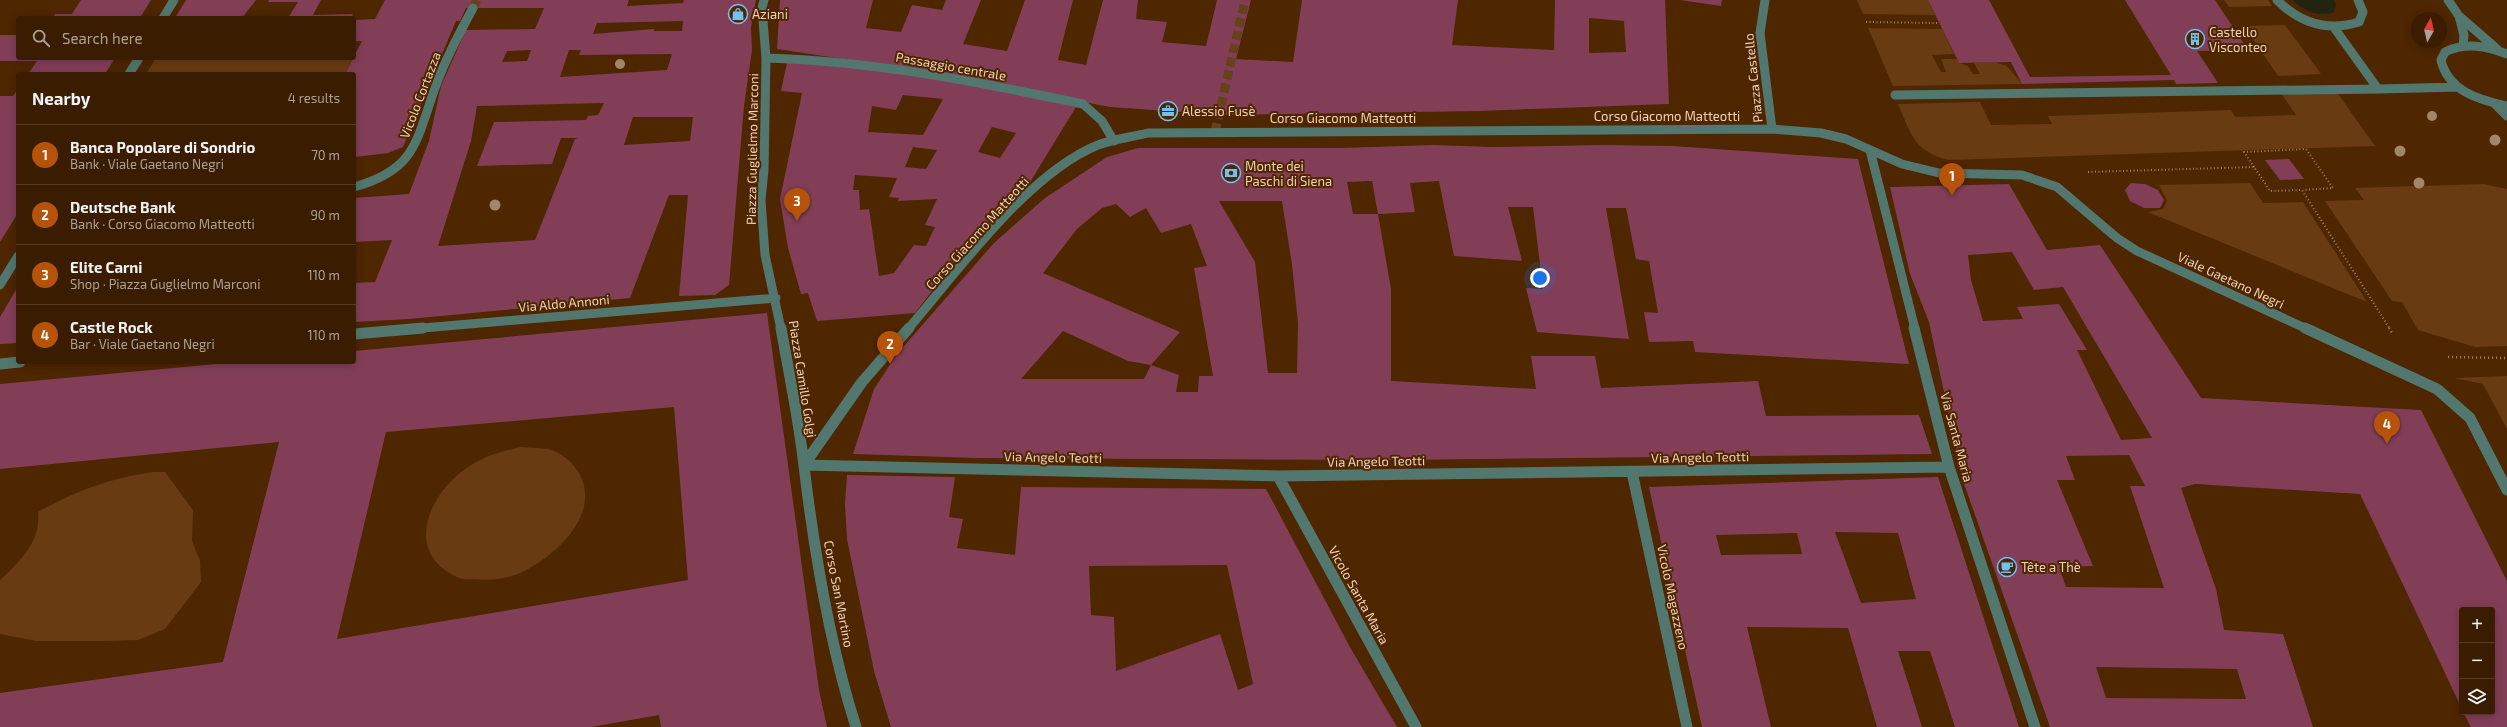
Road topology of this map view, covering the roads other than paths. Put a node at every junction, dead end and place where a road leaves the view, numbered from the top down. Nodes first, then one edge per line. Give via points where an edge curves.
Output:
1 (174, 0) edge
2 (764, 0) edge
3 (1765, 0) edge
4 (2277, 0) edge
5 (2358, 0) edge
6 (2448, 0) edge
7 (473, 8) tunnel mouth
8 (164, 16) edge
9 (2459, 16) junction
10 (2335, 29) junction
11 (2463, 46) junction
12 (2504, 53) edge
13 (766, 58) junction
14 (138, 60) edge
15 (130, 72) edge
16 (2458, 87) junction
17 (2378, 89) junction
18 (1895, 95) dead end
19 (2495, 104) junction
20 (2507, 106) edge
21 (2507, 116) edge
22 (1772, 129) junction
23 (1114, 141) junction
24 (1870, 150) junction
25 (1902, 164) joint
26 (356, 186) edge
27 (16, 259) edge
28 (0, 285) edge
29 (776, 298) junction
30 (356, 334) edge
31 (16, 362) edge
32 (0, 364) edge
33 (804, 465) junction
34 (1949, 467) junction
35 (1632, 472) junction
36 (1278, 476) junction
37 (2507, 490) edge
38 (856, 727) edge
39 (1416, 727) edge
40 (1687, 727) edge
41 (2035, 727) edge

1 - 8 street
2 - 13 street, Piazza Guglielmo Marconi via 762,8
3 - 22 street, Piazza Castello via 1760,33
4 - 10 street via 2288,12 2307,22
5 - 10 street via 2363,12 2359,22
6 - 9 street
7 - 26 street, Vicolo Cortazza via 435,87 415,147 398,166 370,183
9 - 11 street via 2464,35
9 - 12 street
10 - 17 street
11 - 12 street via 2476,46
11 - 16 street via 2445,52 2441,60 2447,76
13 - 23 street, Passaggio centrale via 801,58 911,71 1083,104 1102,121
13 - 29 street, Piazza Guglielmo Marconi via 761,200 765,255
14 - 15 street
16 - 17 street
16 - 19 street
17 - 18 street
19 - 20 street
19 - 21 street
22 - 23 street, Corso Giacomo Matteotti via 1170,133 1148,134
22 - 24 street, Corso Giacomo Matteotti via 1821,132 1846,139
23 - 33 street, Corso Giacomo Matteotti via 1098,145 1049,173 1003,219 862,382
24 - 25 street, Corso Giacomo Matteotti
24 - 34 street, Via Santa Maria
25 - 37 street, Viale Gaetano Negri via 1939,172 2022,175 2057,187 2117,238 2137,251 2437,389 2470,418
27 - 28 street
29 - 30 street, Via Aldo Annoni
29 - 33 street, Piazza Camillo Golgi
31 - 32 street
33 - 36 street, Via Angelo Teotti
33 - 38 street, Corso San Martino via 808,509 818,562 844,690
34 - 35 street, Via Angelo Teotti
34 - 41 street, Via Santa Maria
35 - 36 street, Via Angelo Teotti
35 - 40 street, Vicolo Magazzeno
36 - 39 street, Vicolo Santa Maria

